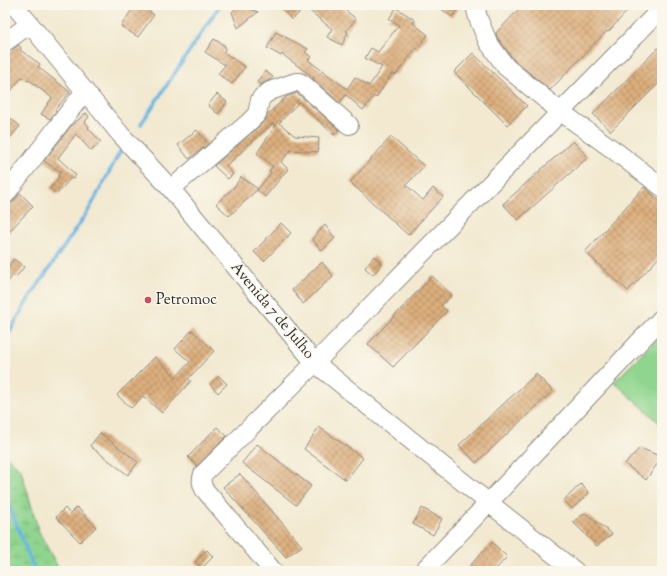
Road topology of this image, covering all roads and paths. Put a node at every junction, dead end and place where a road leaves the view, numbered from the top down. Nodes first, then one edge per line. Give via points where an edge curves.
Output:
1 (14, 5) edge
2 (475, 5) edge
3 (662, 8) edge
4 (30, 24) junction
5 (5, 42) edge
6 (85, 91) junction
7 (561, 112) junction
8 (349, 125) dead end
9 (662, 187) edge
10 (171, 189) junction
11 (5, 195) edge
12 (662, 318) edge
13 (315, 362) junction
14 (489, 503) junction
15 (273, 571) edge
16 (423, 571) edge
17 (575, 571) edge

1 - 4 street, Avenida 7 de Julho
2 - 7 street via 488,42 506,67
3 - 7 street
4 - 5 street
4 - 6 street, Avenida 7 de Julho
6 - 10 street, Avenida 7 de Julho
6 - 11 street
7 - 9 street
7 - 13 street
8 - 10 street via 299,82 270,91 260,100 257,114 248,123
10 - 13 street, Avenida 7 de Julho
12 - 14 street
13 - 14 street, Avenida 7 de Julho
13 - 15 street via 203,474 201,480 204,489
14 - 16 street
14 - 17 street, Avenida 7 de Julho

